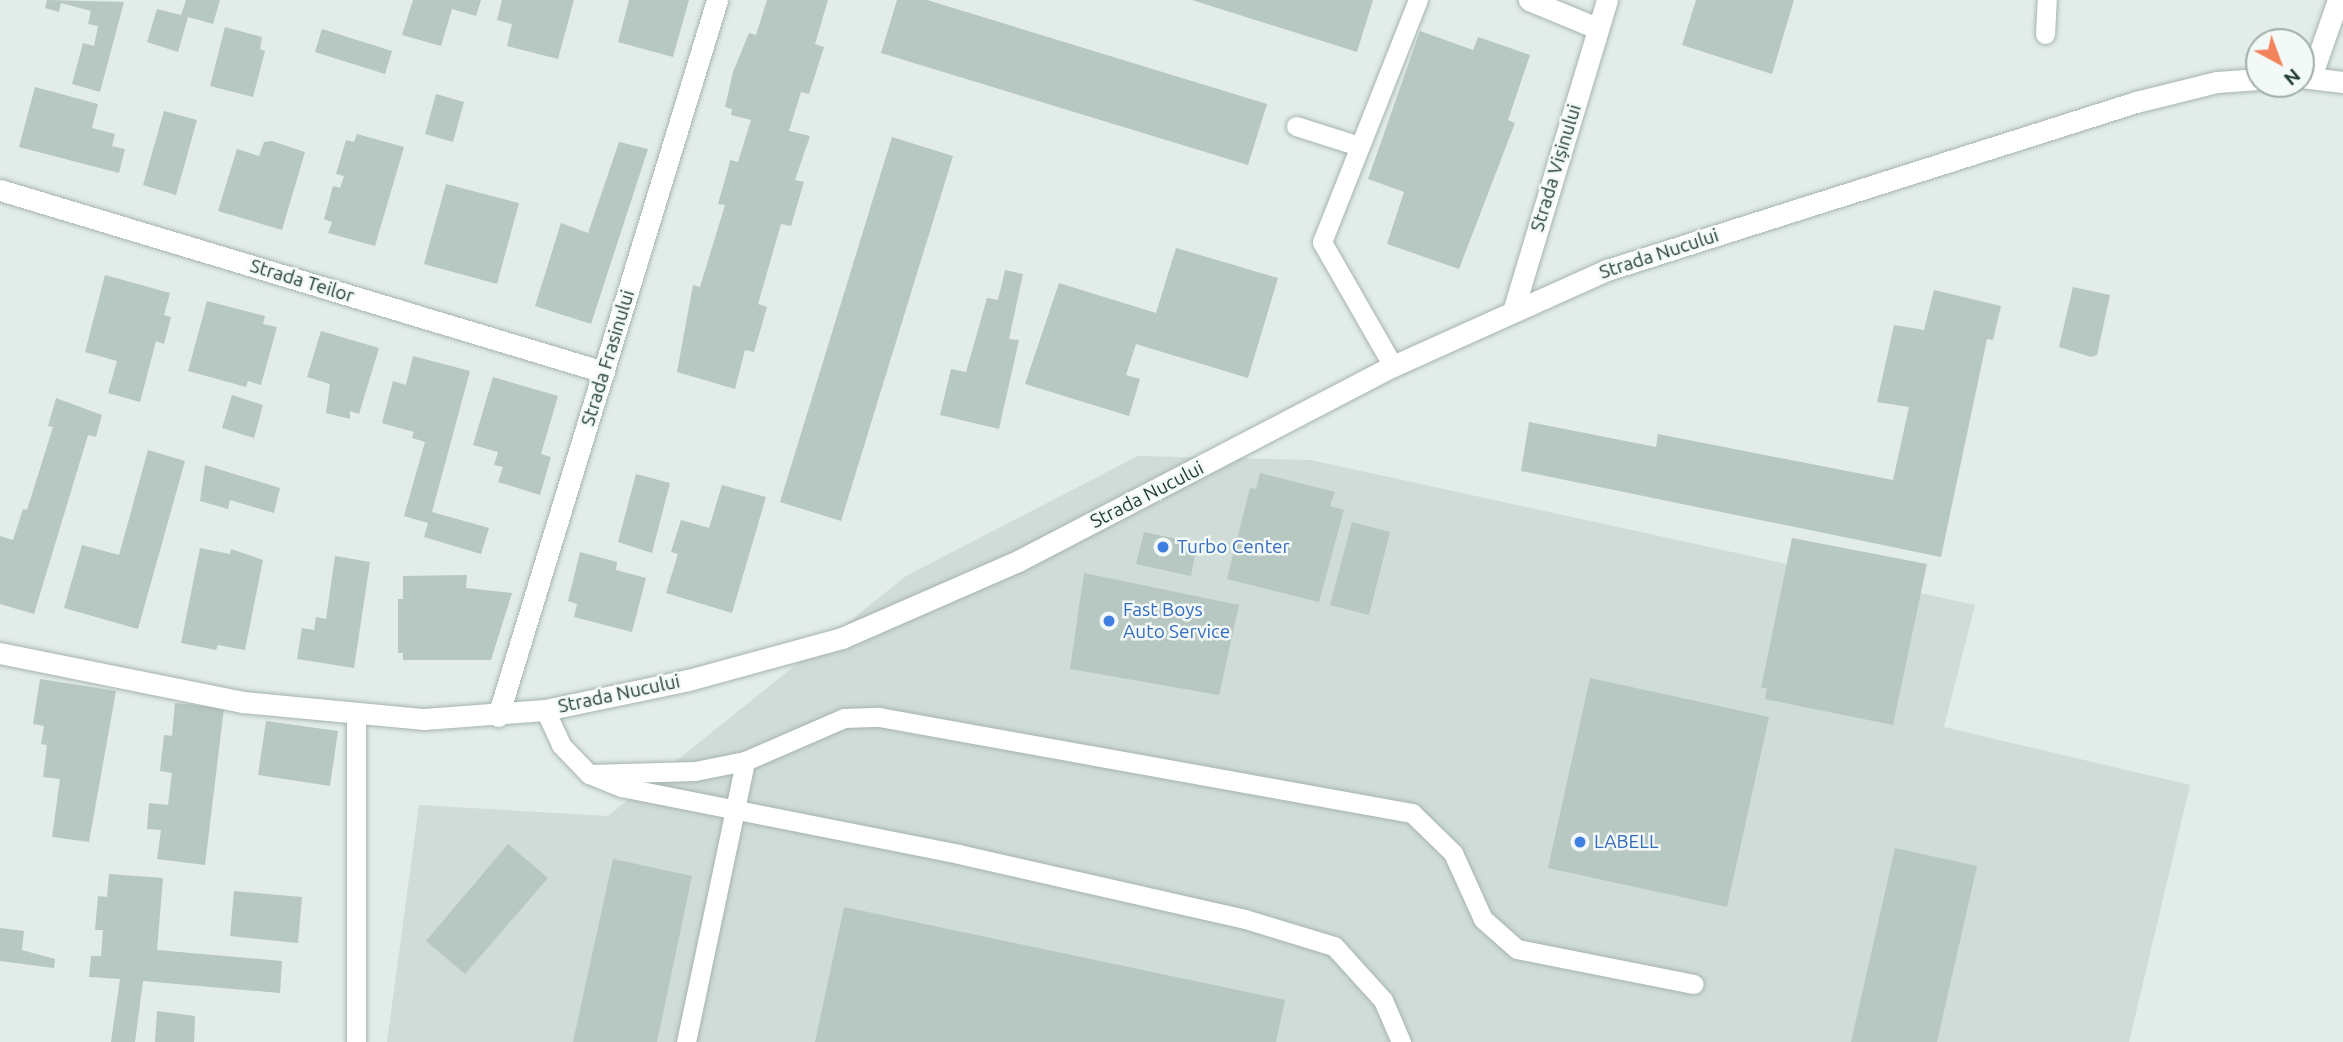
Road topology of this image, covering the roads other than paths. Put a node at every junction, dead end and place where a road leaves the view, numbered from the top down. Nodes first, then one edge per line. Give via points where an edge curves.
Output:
1 (717, 0) edge
2 (1418, 0) edge
3 (1530, 0) edge
4 (1607, 0) edge
5 (2047, 0) edge
6 (2338, 0) edge
7 (1597, 28) junction
8 (2045, 34) dead end
9 (2315, 55) edge
10 (2315, 78) edge
11 (2245, 80) edge
12 (2343, 82) edge
13 (1296, 127) dead end
14 (1359, 146) junction
15 (0, 190) edge
16 (1514, 308) junction
17 (1393, 366) junction
18 (604, 372) junction
19 (0, 653) edge
20 (545, 710) junction
21 (356, 715) junction
22 (498, 716) junction
23 (745, 761) junction
24 (589, 774) junction
25 (735, 809) junction
26 (1694, 984) dead end
27 (356, 1042) edge
28 (686, 1042) edge
29 (1401, 1042) edge

1 - 18 street, Strada Frasinului
2 - 14 lane
3 - 7 street
4 - 7 street, Strada Vișinului
5 - 8 lane
6 - 9 street
7 - 16 street, Strada Vișinului
10 - 12 street
11 - 16 street, Strada Nucului via 2217,82 2136,102 1607,270
13 - 14 lane
14 - 17 lane via 1322,242
15 - 18 street, Strada Teilor
16 - 17 street, Strada Nucului
17 - 20 street, Strada Nucului via 1018,561 842,638 688,680
18 - 22 street, Strada Frasinului
19 - 21 street, Strada Nucului via 243,702
20 - 22 street, Strada Nucului
20 - 24 lane via 561,745
21 - 22 street, Strada Nucului via 424,719
21 - 27 lane
23 - 24 lane via 695,771
23 - 25 lane
23 - 26 lane via 844,718 879,717 1412,813 1453,853 1483,919 1517,949
24 - 25 lane via 621,787
25 - 28 lane
25 - 29 lane via 1149,898 1334,946 1383,1000

